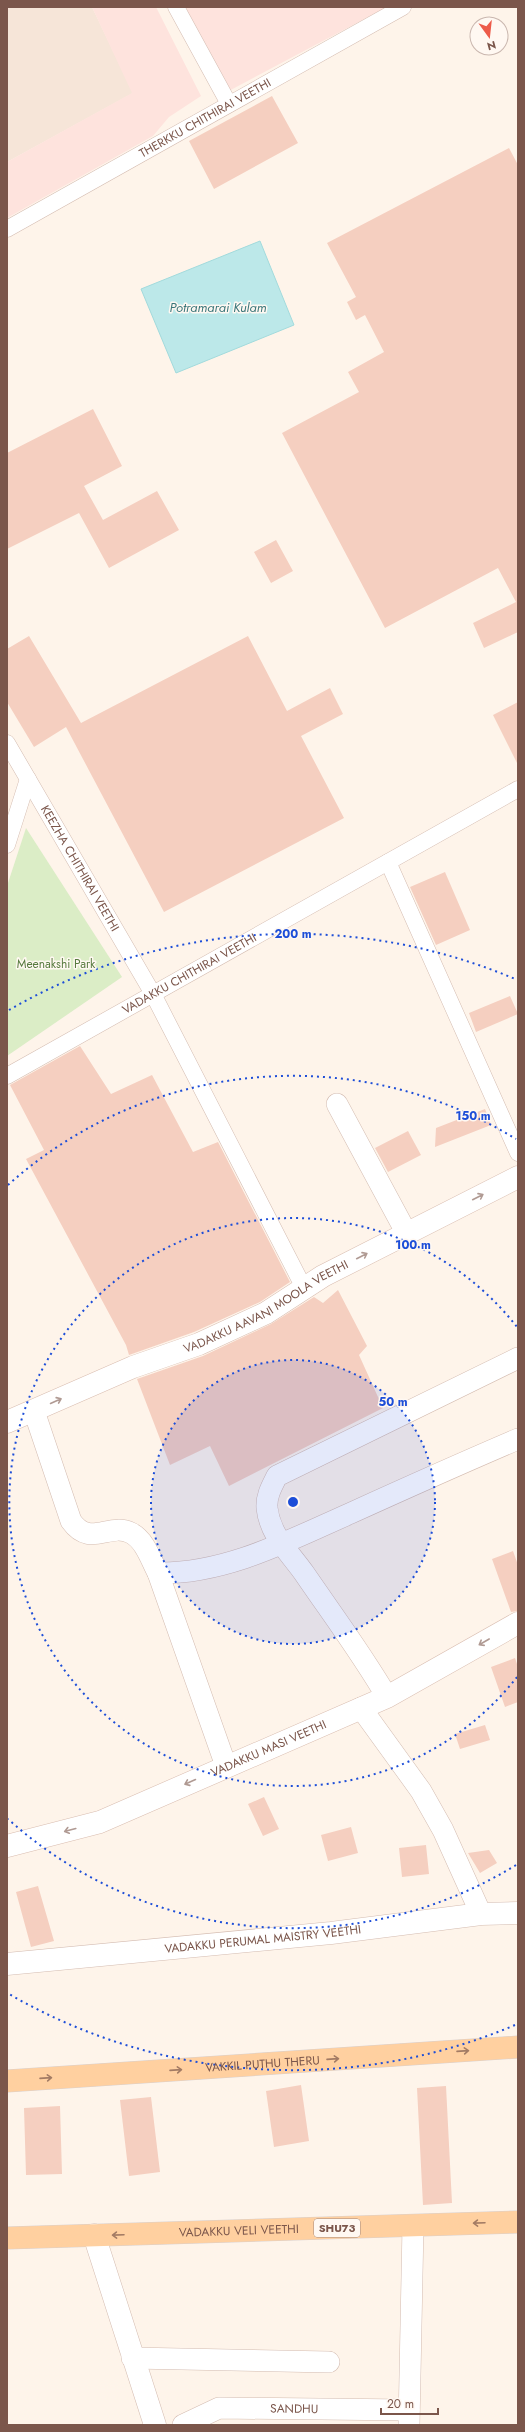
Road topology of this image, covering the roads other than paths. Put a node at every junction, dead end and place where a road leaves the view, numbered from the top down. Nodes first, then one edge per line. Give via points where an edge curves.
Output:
1 (176, 7) edge
2 (403, 7) edge
3 (378, 13) edge
4 (229, 104) junction
5 (7, 229) edge
6 (7, 743) edge
7 (28, 779) junction
8 (518, 789) edge
9 (7, 845) edge
10 (388, 862) junction
11 (153, 994) junction
12 (7, 1076) edge
13 (337, 1104) dead end
14 (518, 1153) edge
15 (518, 1177) edge
16 (407, 1234) junction
17 (304, 1288) junction
18 (518, 1358) edge
19 (34, 1411) junction
20 (7, 1422) edge
21 (518, 1439) edge
22 (280, 1544) junction
23 (158, 1573) junction
24 (518, 1623) edge
25 (387, 1697) junction
26 (361, 1708) junction
27 (226, 1766) junction
28 (7, 1846) edge
29 (518, 1913) edge
30 (480, 1914) junction
31 (7, 1964) edge
32 (518, 2047) edge
33 (7, 2081) edge
34 (518, 2222) edge
35 (413, 2226) junction
36 (94, 2236) junction
37 (7, 2238) edge
38 (132, 2358) junction
39 (329, 2362) dead end
40 (409, 2418) edge
41 (155, 2425) edge
42 (183, 2425) edge

1 - 4 street
2 - 3 street, THERKKU CHITHIRAI VEETHI
3 - 4 street, THERKKU CHITHIRAI VEETHI
4 - 5 street, THERKKU CHITHIRAI VEETHI
6 - 7 street, KEEZHA CHITHIRAI VEETHI
7 - 9 street
7 - 11 street, KEEZHA CHITHIRAI VEETHI
8 - 10 street, VADAKKU CHITHIRAI VEETHI
10 - 11 street, VADAKKU CHITHIRAI VEETHI
10 - 14 street
11 - 12 street, VADAKKU CHITHIRAI VEETHI
11 - 17 street, KEEZHA CHITHIRAI VEETHI
13 - 16 street
16 -> 15 main road, VADAKKU AAVANI MOOLA VEETHI
17 -> 16 main road, VADAKKU AAVANI MOOLA VEETHI
19 -> 17 main road, VADAKKU AAVANI MOOLA VEETHI via 133,1367 199,1344 266,1313
18 - 22 street via 277,1476 269,1491 267,1507 270,1522
19 - 20 main road, VADAKKU AAVANI MOOLA VEETHI
19 - 23 street via 71,1521 80,1532 131,1533 144,1546
21 - 22 street
22 - 23 street via 257,1554 201,1570 179,1574
22 - 25 street via 303,1572
23 - 27 street
24 -> 25 main road, VADAKKU MASI VEETHI
25 - 26 main road, VADAKKU MASI VEETHI
26 - 27 main road, VADAKKU MASI VEETHI
26 - 30 street via 421,1791 443,1830
27 -> 28 main road, VADAKKU MASI VEETHI via 100,1822
29 - 30 main road, VADAKKU PERUMAL MAISTRY VEETHI
30 - 31 main road, VADAKKU PERUMAL MAISTRY VEETHI via 330,1933
33 -> 32 main road, VAKKIL PUTHU THERU
34 -> 35 main road, VADAKKU VELI VEETHI / SHU73
35 -> 36 main road, VADAKKU VELI VEETHI / SHU73
35 - 40 street
36 - 37 main road, VADAKKU VELI VEETHI / SHU73
36 - 38 main road
38 - 39 street
38 - 41 main road
40 - 42 street, SANDHU via 219,2408

